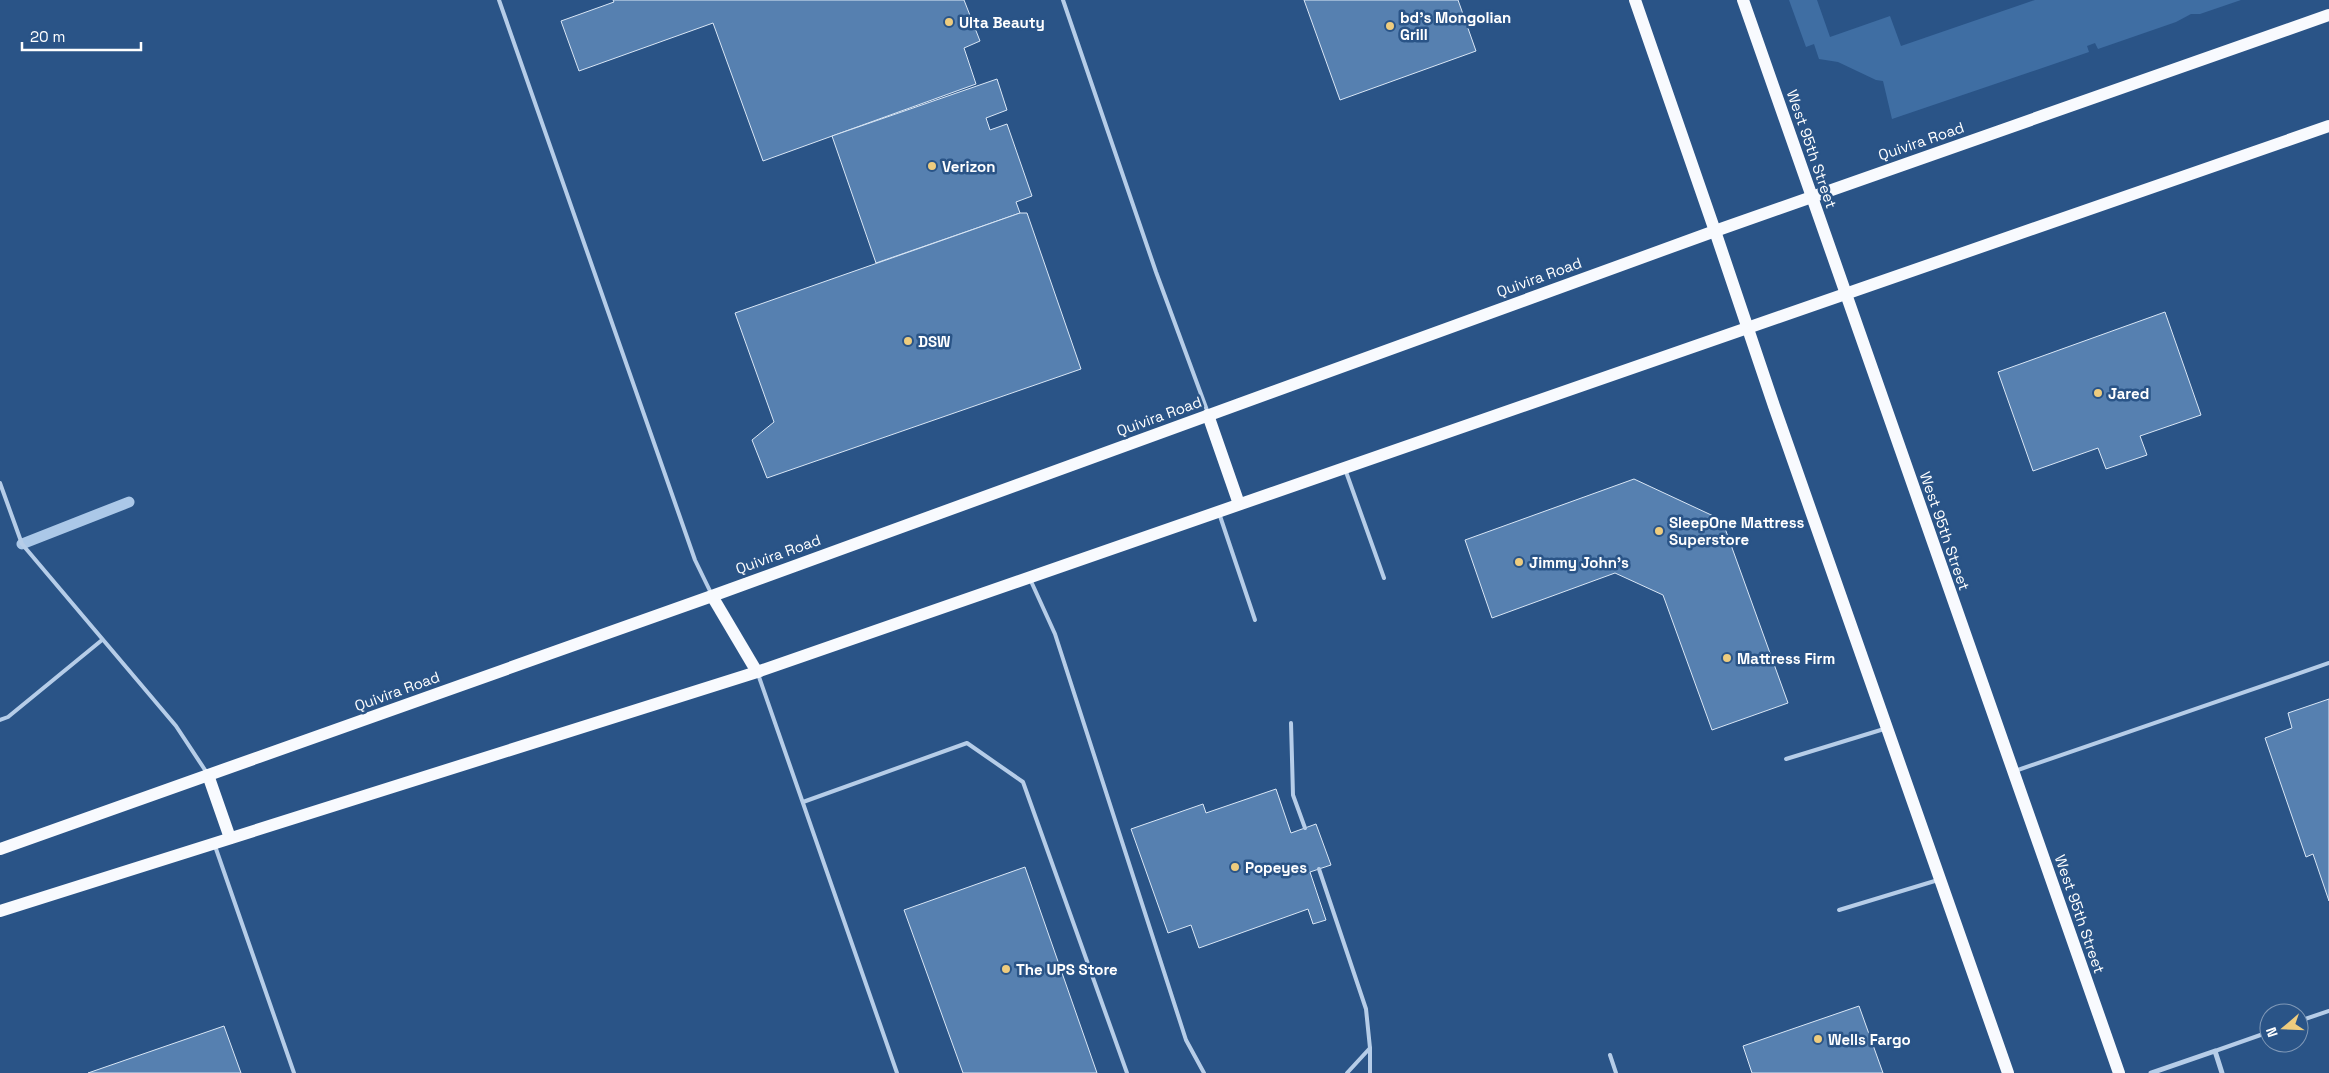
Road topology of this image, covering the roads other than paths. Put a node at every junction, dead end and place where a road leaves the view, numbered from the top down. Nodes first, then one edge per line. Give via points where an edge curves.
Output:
1 (498, 0) edge
2 (1063, 0) edge
3 (1635, 0) edge
4 (1743, 0) edge
5 (2329, 15) edge
6 (2329, 126) edge
7 (1811, 197) junction
8 (1715, 231) junction
9 (1846, 293) junction
10 (1747, 327) junction
11 (1208, 415) junction
12 (1345, 467) junction
13 (0, 483) edge
14 (1239, 504) junction
15 (1218, 511) junction
16 (1029, 577) junction
17 (1384, 578) dead end
18 (712, 596) junction
19 (1255, 620) dead end
20 (102, 640) junction
21 (2329, 663) edge
22 (757, 672) junction
23 (0, 720) edge
24 (1291, 723) dead end
25 (1888, 728) junction
26 (1786, 759) dead end
27 (2013, 772) junction
28 (208, 775) junction
29 (803, 802) junction
30 (1305, 828) dead end
31 (230, 838) junction
32 (214, 843) junction
33 (0, 849) edge
34 (1320, 869) dead end
35 (1941, 879) junction
36 (1840, 910) dead end
37 (0, 911) edge
38 (2329, 1011) edge
39 (2309, 1018) edge
40 (2259, 1036) edge
41 (1370, 1048) junction
42 (2215, 1051) junction
43 (1610, 1055) dead end
44 (294, 1073) edge
45 (897, 1073) edge
46 (1127, 1073) edge
47 (1204, 1073) edge
48 (1347, 1073) edge
49 (1370, 1073) edge
50 (1616, 1073) edge
51 (2008, 1073) edge
52 (2119, 1073) edge
53 (2151, 1073) edge
54 (2222, 1073) edge

1 - 18 lane via 695,560
2 - 11 lane
3 - 8 main road
4 - 7 main road, West 95th Street
5 - 7 main road, Quivira Road
6 - 9 main road
7 - 8 main road, Quivira Road
7 - 9 main road, West 95th Street
8 - 10 main road
8 - 11 main road, Quivira Road
9 - 10 main road
9 - 27 main road, West 95th Street
10 - 12 main road
10 - 25 main road
11 - 14 main road
11 - 18 main road, Quivira Road
12 - 14 main road
12 - 17 lane
13 - 20 lane via 22,544
14 - 15 main road
15 - 16 main road
15 - 19 lane
16 - 22 main road
16 - 47 lane via 1055,634 1186,1040
18 - 22 main road
18 - 28 main road, Quivira Road
20 - 23 lane via 8,717
20 - 28 lane via 176,726
21 - 27 lane
22 - 29 lane
22 - 31 main road
24 - 30 lane via 1293,795
25 - 26 lane
25 - 35 main road
27 - 52 main road, West 95th Street
28 - 31 main road
28 - 33 main road, Quivira Road
29 - 45 lane
29 - 46 lane via 967,743 1023,782
31 - 32 main road
32 - 37 main road
32 - 44 lane
34 - 41 lane via 1366,1009
35 - 36 lane
35 - 51 main road
38 - 39 lane
40 - 42 lane
41 - 48 lane
41 - 49 lane
42 - 53 street
42 - 54 street
43 - 50 lane

